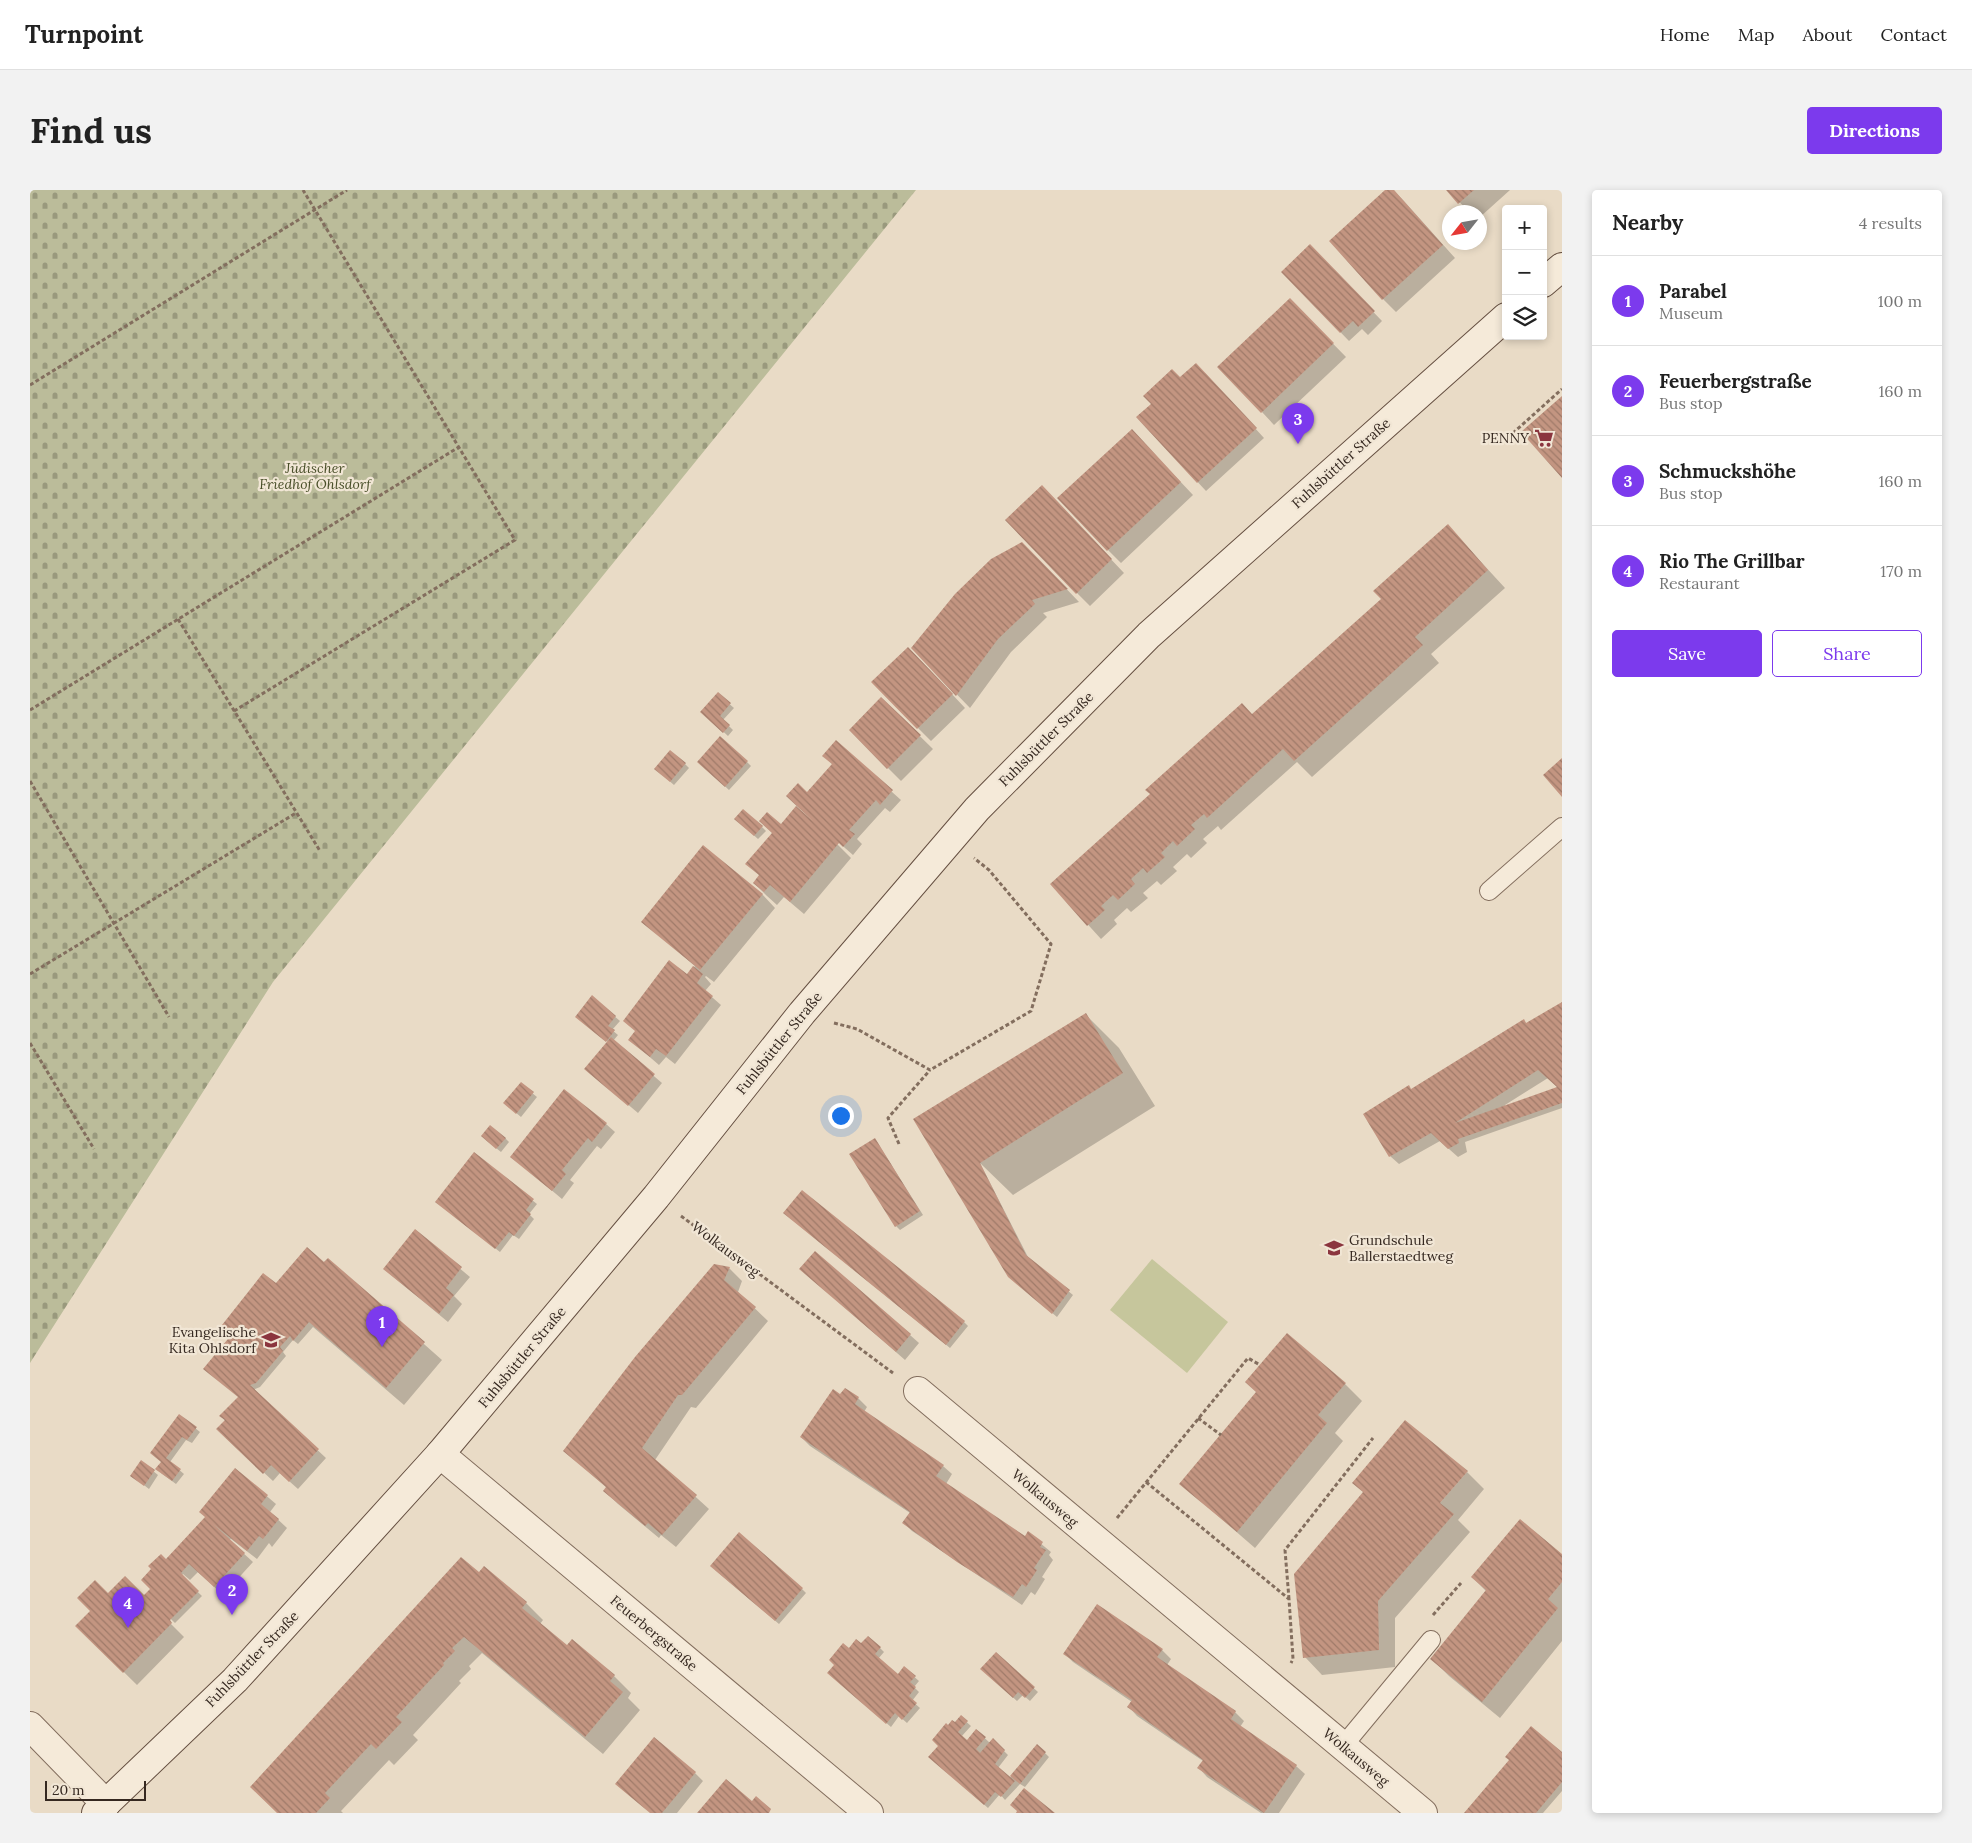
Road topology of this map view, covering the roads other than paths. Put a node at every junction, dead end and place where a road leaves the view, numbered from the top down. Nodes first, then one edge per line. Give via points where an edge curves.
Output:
1 (1562, 267) edge
2 (1547, 280) edge
3 (1502, 321) edge
4 (1562, 827) edge
5 (1489, 891) dead end
6 (918, 1391) road end
7 (440, 1454) junction
8 (1431, 1640) dead end
9 (30, 1726) edge
10 (1343, 1746) junction
11 (101, 1808) edge
12 (869, 1813) edge
13 (1423, 1813) edge

1 - 2 main road
3 - 7 main road, Fuhlsbüttler Straße via 1149,635 977,809 802,1013 656,1197
4 - 5 lane
6 - 10 main road, Wolkausweg
7 - 11 main road, Fuhlsbüttler Straße via 234,1680
7 - 12 main road, Feuerbergstraße
8 - 10 lane
9 - 11 main road
10 - 13 main road, Wolkausweg

